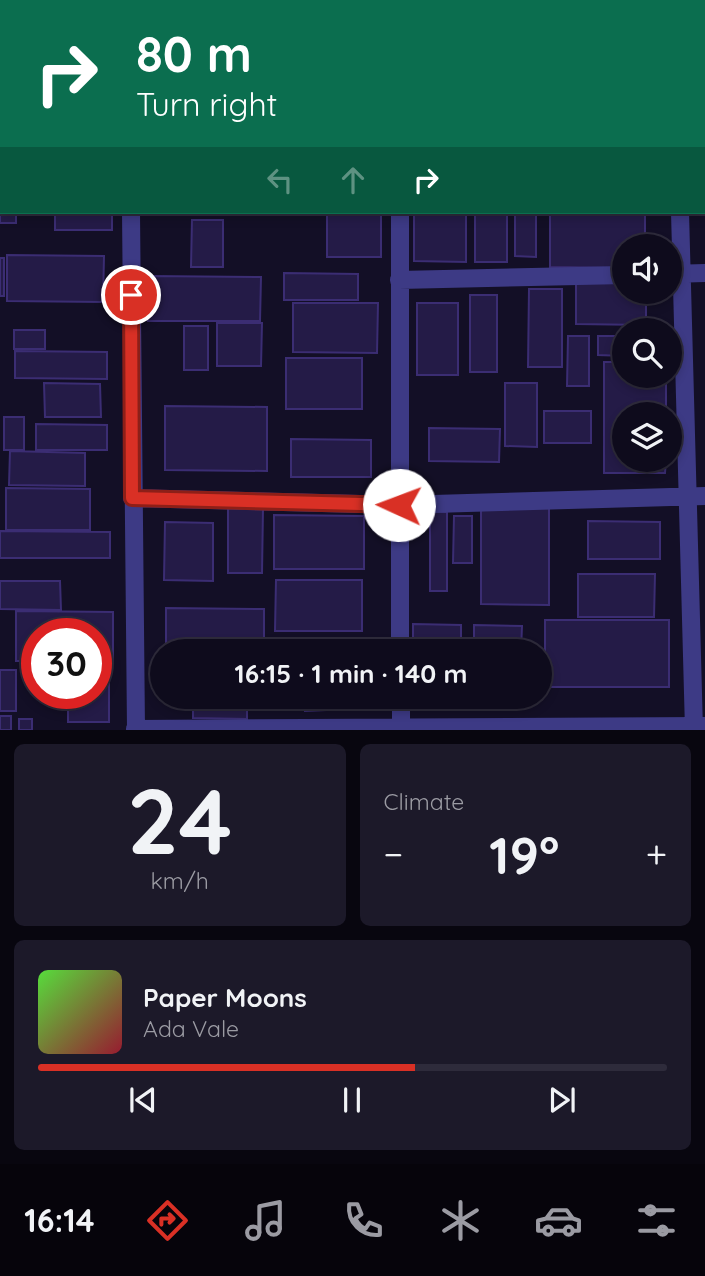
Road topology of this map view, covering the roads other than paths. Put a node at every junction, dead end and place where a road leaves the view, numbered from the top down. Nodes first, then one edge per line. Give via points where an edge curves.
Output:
1 (131, 214) edge
2 (400, 214) edge
3 (680, 214) edge
4 (679, 234) edge
5 (705, 273) edge
6 (682, 274) edge
7 (612, 275) edge
8 (399, 280) junction
9 (679, 304) edge
10 (696, 496) edge
11 (132, 498) junction
12 (399, 505) junction
13 (400, 639) edge
14 (401, 709) edge
15 (698, 727) edge
16 (401, 729) edge
17 (135, 730) edge

1 - 11 street
2 - 8 street
3 - 4 street
5 - 6 street
7 - 8 street
8 - 12 street
9 - 10 street
10 - 12 street
10 - 15 street
11 - 12 street
11 - 17 street
12 - 13 street
14 - 16 street
15 - 16 street
16 - 17 street

